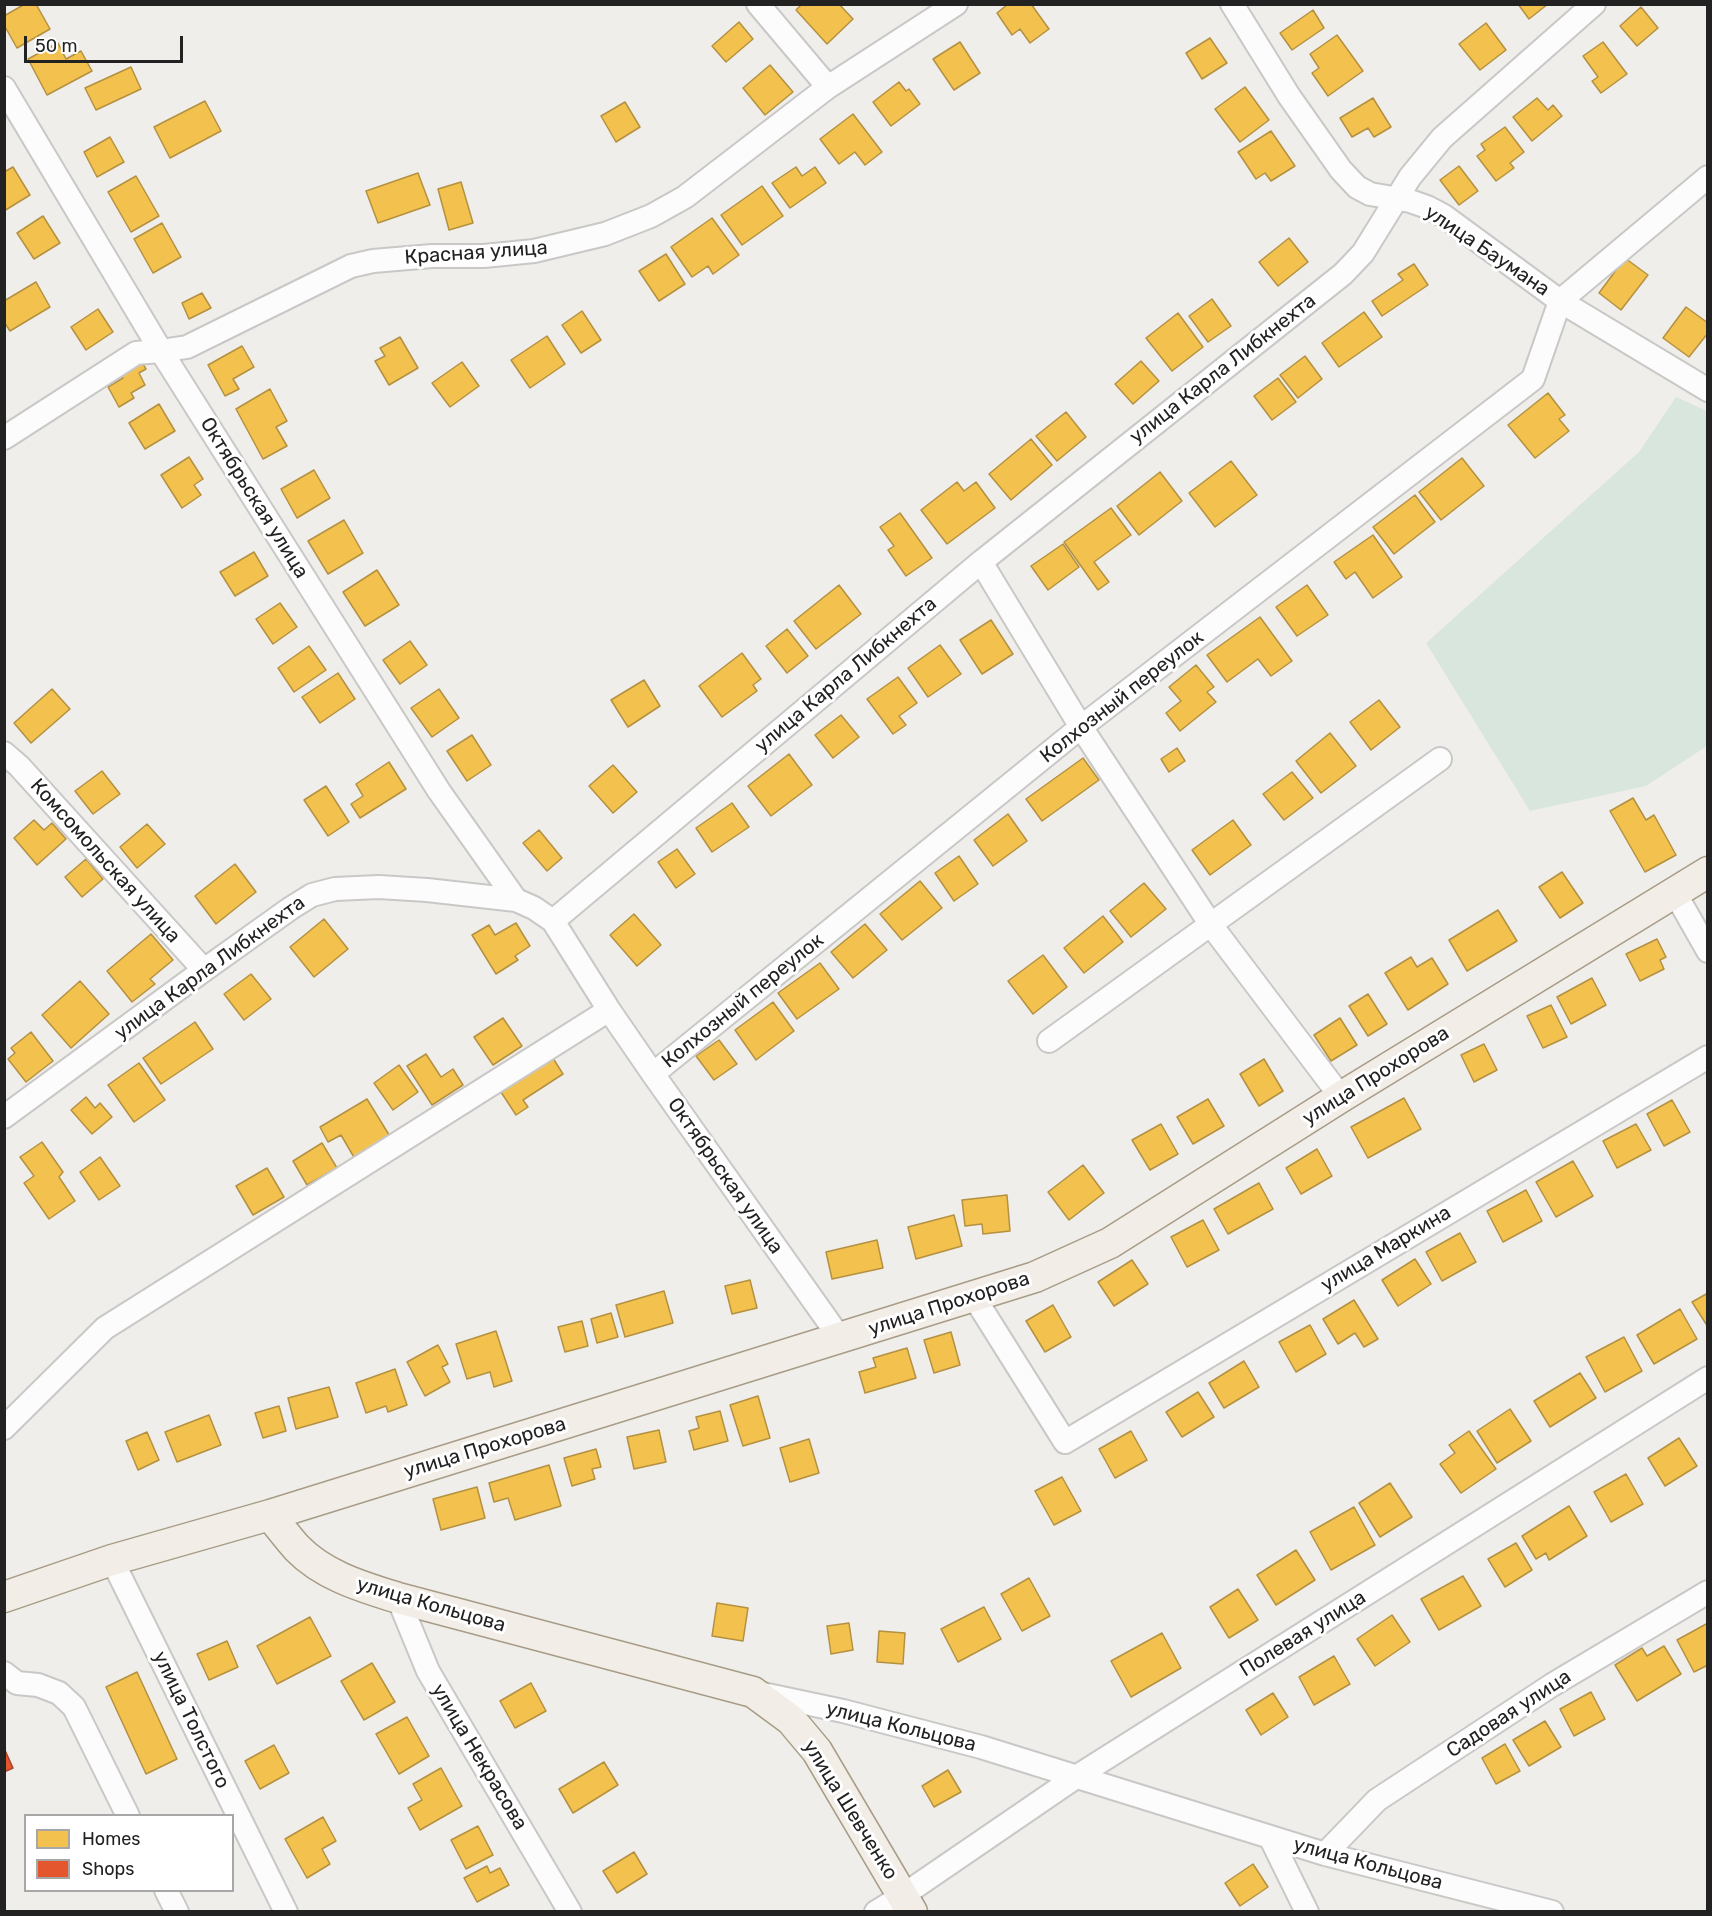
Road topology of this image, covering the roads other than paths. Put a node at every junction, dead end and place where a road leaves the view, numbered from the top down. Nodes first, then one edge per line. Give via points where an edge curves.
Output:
1 (758, 4) edge
2 (956, 4) edge
3 (1232, 4) edge
4 (1594, 4) edge
5 (828, 87) junction
6 (4, 88) edge
7 (1707, 177) edge
8 (1395, 199) junction
9 (1560, 301) junction
10 (161, 351) junction
11 (1707, 390) edge
12 (4, 438) edge
13 (981, 562) junction
14 (1081, 727) junction
15 (4, 753) edge
16 (1440, 759) dead end
17 (1707, 872) edge
18 (1675, 893) junction
19 (516, 900) junction
20 (553, 921) junction
21 (1211, 925) junction
22 (1707, 951) edge
23 (204, 970) junction
24 (609, 1010) junction
25 (1049, 1041) dead end
26 (1707, 1057) edge
27 (652, 1074) junction
28 (1341, 1097) junction
29 (4, 1117) edge
30 (974, 1297) junction
31 (840, 1338) junction
32 (1707, 1378) edge
33 (4, 1428) edge
34 (270, 1515) junction
35 (112, 1560) junction
36 (1707, 1592) edge
37 (4, 1597) edge
38 (398, 1598) junction
39 (4, 1673) edge
40 (753, 1692) junction
41 (1076, 1778) junction
42 (128, 1814) edge
43 (1270, 1837) junction
44 (1325, 1854) junction
45 (167, 1892) edge
46 (907, 1904) edge
47 (177, 1911) edge
48 (286, 1911) edge
49 (570, 1911) edge
50 (876, 1911) edge
51 (1307, 1911) edge
52 (1552, 1911) edge

1 - 5 street
2 - 5 street, Красная улица
3 - 8 street, улица Баумана via 1288,96 1341,170 1370,194
4 - 8 street, улица Карла Либкнехта via 1442,138
5 - 10 street, Красная улица via 685,196 615,231 534,251 432,256 351,266 187,347
6 - 10 street, Октябрьская улица
7 - 9 street
8 - 9 street, улица Баумана via 1410,201 1444,216
8 - 13 street, улица Карла Либкнехта via 1363,253 1343,274
9 - 11 street, улица Баумана
9 - 14 street, Колхозный переулок via 1533,379
10 - 12 street, Красная улица via 136,353
10 - 19 street, Октябрьская улица via 439,791
13 - 14 street
13 - 20 street, улица Карла Либкнехта
14 - 21 street
14 - 27 street, Колхозный переулок
15 - 23 street, Комсомольская улица
16 - 21 street
17 - 18 main road, улица Прохорова
18 - 22 street
18 - 28 main road, улица Прохорова
19 - 20 street, улица Карла Либкнехта
19 - 23 street, улица Карла Либкнехта via 379,887 335,889 312,895
20 - 24 street, Октябрьская улица
21 - 25 street
21 - 28 street
23 - 29 street, улица Карла Либкнехта
24 - 27 street, Октябрьская улица
24 - 33 street via 105,1328
26 - 30 street, улица Маркина via 1065,1442
27 - 31 street, Октябрьская улица
28 - 30 main road, улица Прохорова via 1110,1243 1035,1277
30 - 31 main road, улица Прохорова
31 - 34 main road, улица Прохорова
32 - 41 street, Полевая улица
34 - 35 main road, улица Прохорова
34 - 38 main road, улица Кольцова via 298,1550 322,1568 353,1584
35 - 37 main road, улица Прохорова
35 - 48 street, улица Толстого
36 - 44 street, Садовая улица via 1552,1685 1377,1800
38 - 40 main road, улица Кольцова
38 - 49 street, улица Некрасова via 428,1671
39 - 42 street via 17,1683 59,1693 74,1707
40 - 41 street, улица Кольцова via 981,1747
40 - 46 main road, улица Шевченко via 791,1720 817,1751
41 - 43 street, улица Кольцова
41 - 46 street, Полевая улица
43 - 44 street, улица Кольцова
43 - 51 street
44 - 52 street, улица Кольцова
45 - 47 street
46 - 50 street, Полевая улица

